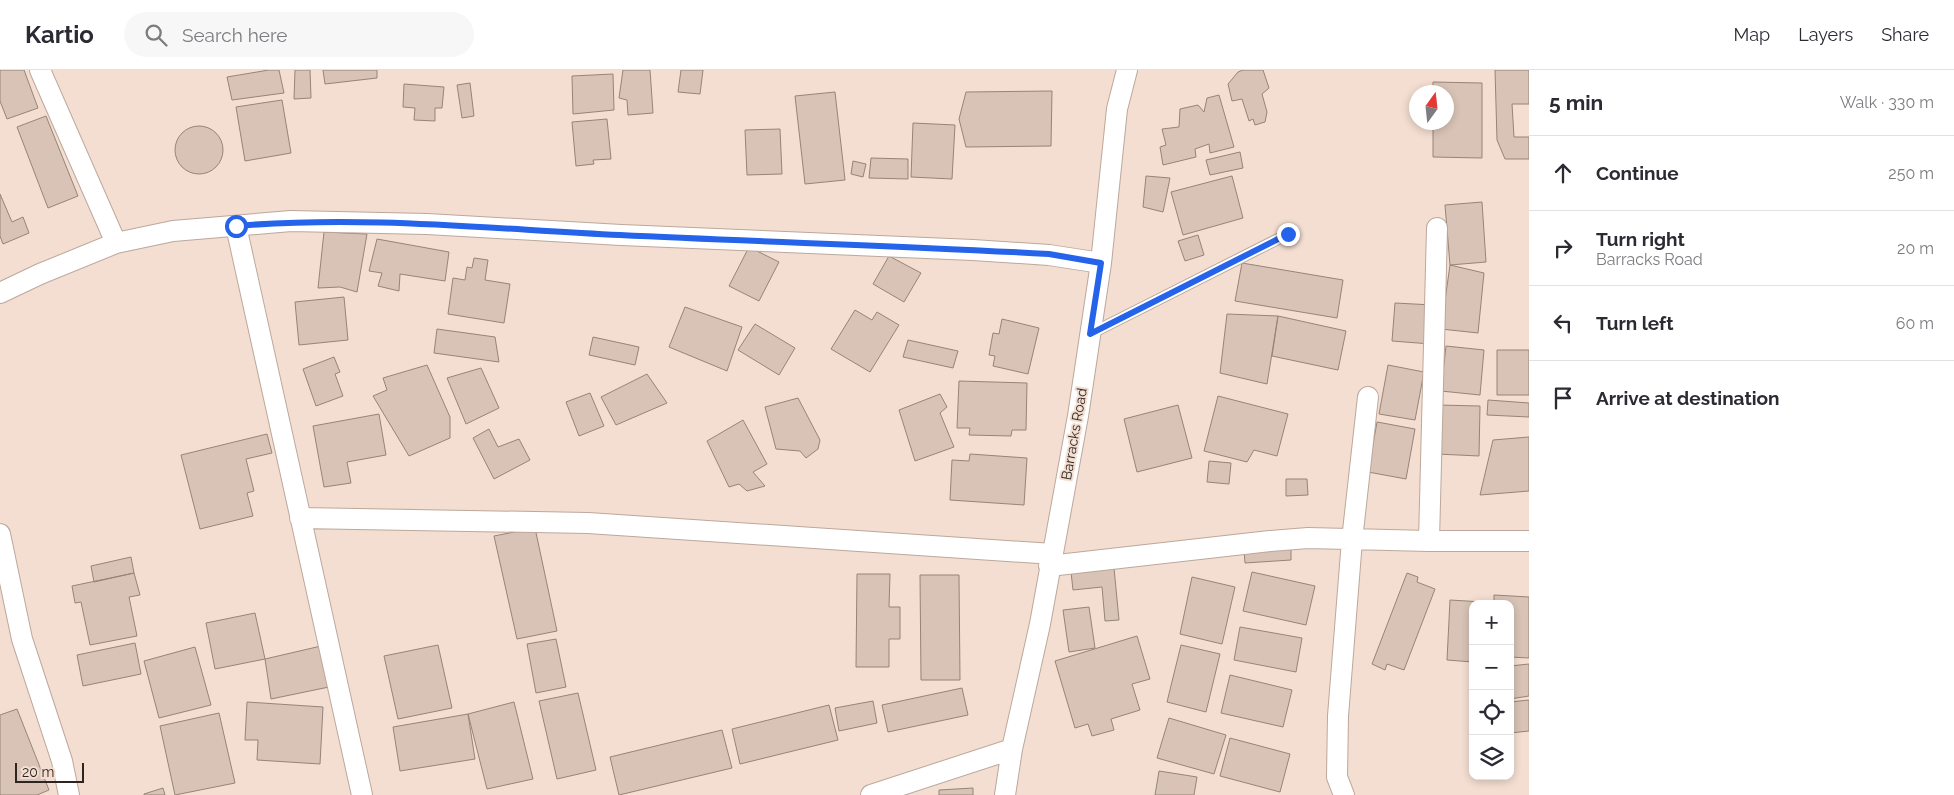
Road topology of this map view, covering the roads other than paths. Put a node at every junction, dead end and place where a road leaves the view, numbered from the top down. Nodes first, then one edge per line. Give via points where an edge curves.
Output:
1 (40, 70) edge
2 (1127, 70) edge
3 (236, 226) junction
4 (1437, 228) dead end
5 (1288, 234) dead end
6 (116, 243) junction
7 (1101, 263) junction
8 (0, 294) edge
9 (1090, 334) junction
10 (1368, 397) dead end
11 (300, 518) junction
12 (0, 534) edge
13 (1352, 540) junction
14 (1429, 541) junction
15 (1529, 542) edge
16 (1051, 560) junction
17 (8, 614) edge
18 (1012, 749) junction
19 (69, 795) edge
20 (362, 795) edge
21 (871, 795) edge
22 (1005, 795) edge
23 (1344, 795) edge

1 - 6 street
2 - 7 street, Barracks Road via 1117,109
3 - 6 street via 172,231
3 - 7 street via 291,222 427,224 982,250 1049,254
3 - 11 street
4 - 14 street
5 - 9 lane
6 - 8 street
7 - 9 street, Barracks Road
9 - 16 street, Barracks Road
10 - 13 street
11 - 16 street via 588,523
11 - 20 street
12 - 17 street
13 - 14 street
13 - 16 street via 1308,538
13 - 23 street via 1338,716 1337,777
14 - 15 street
16 - 18 street, Barracks Road
17 - 19 street via 22,639 62,761
18 - 21 street
18 - 22 street, Barracks Road

